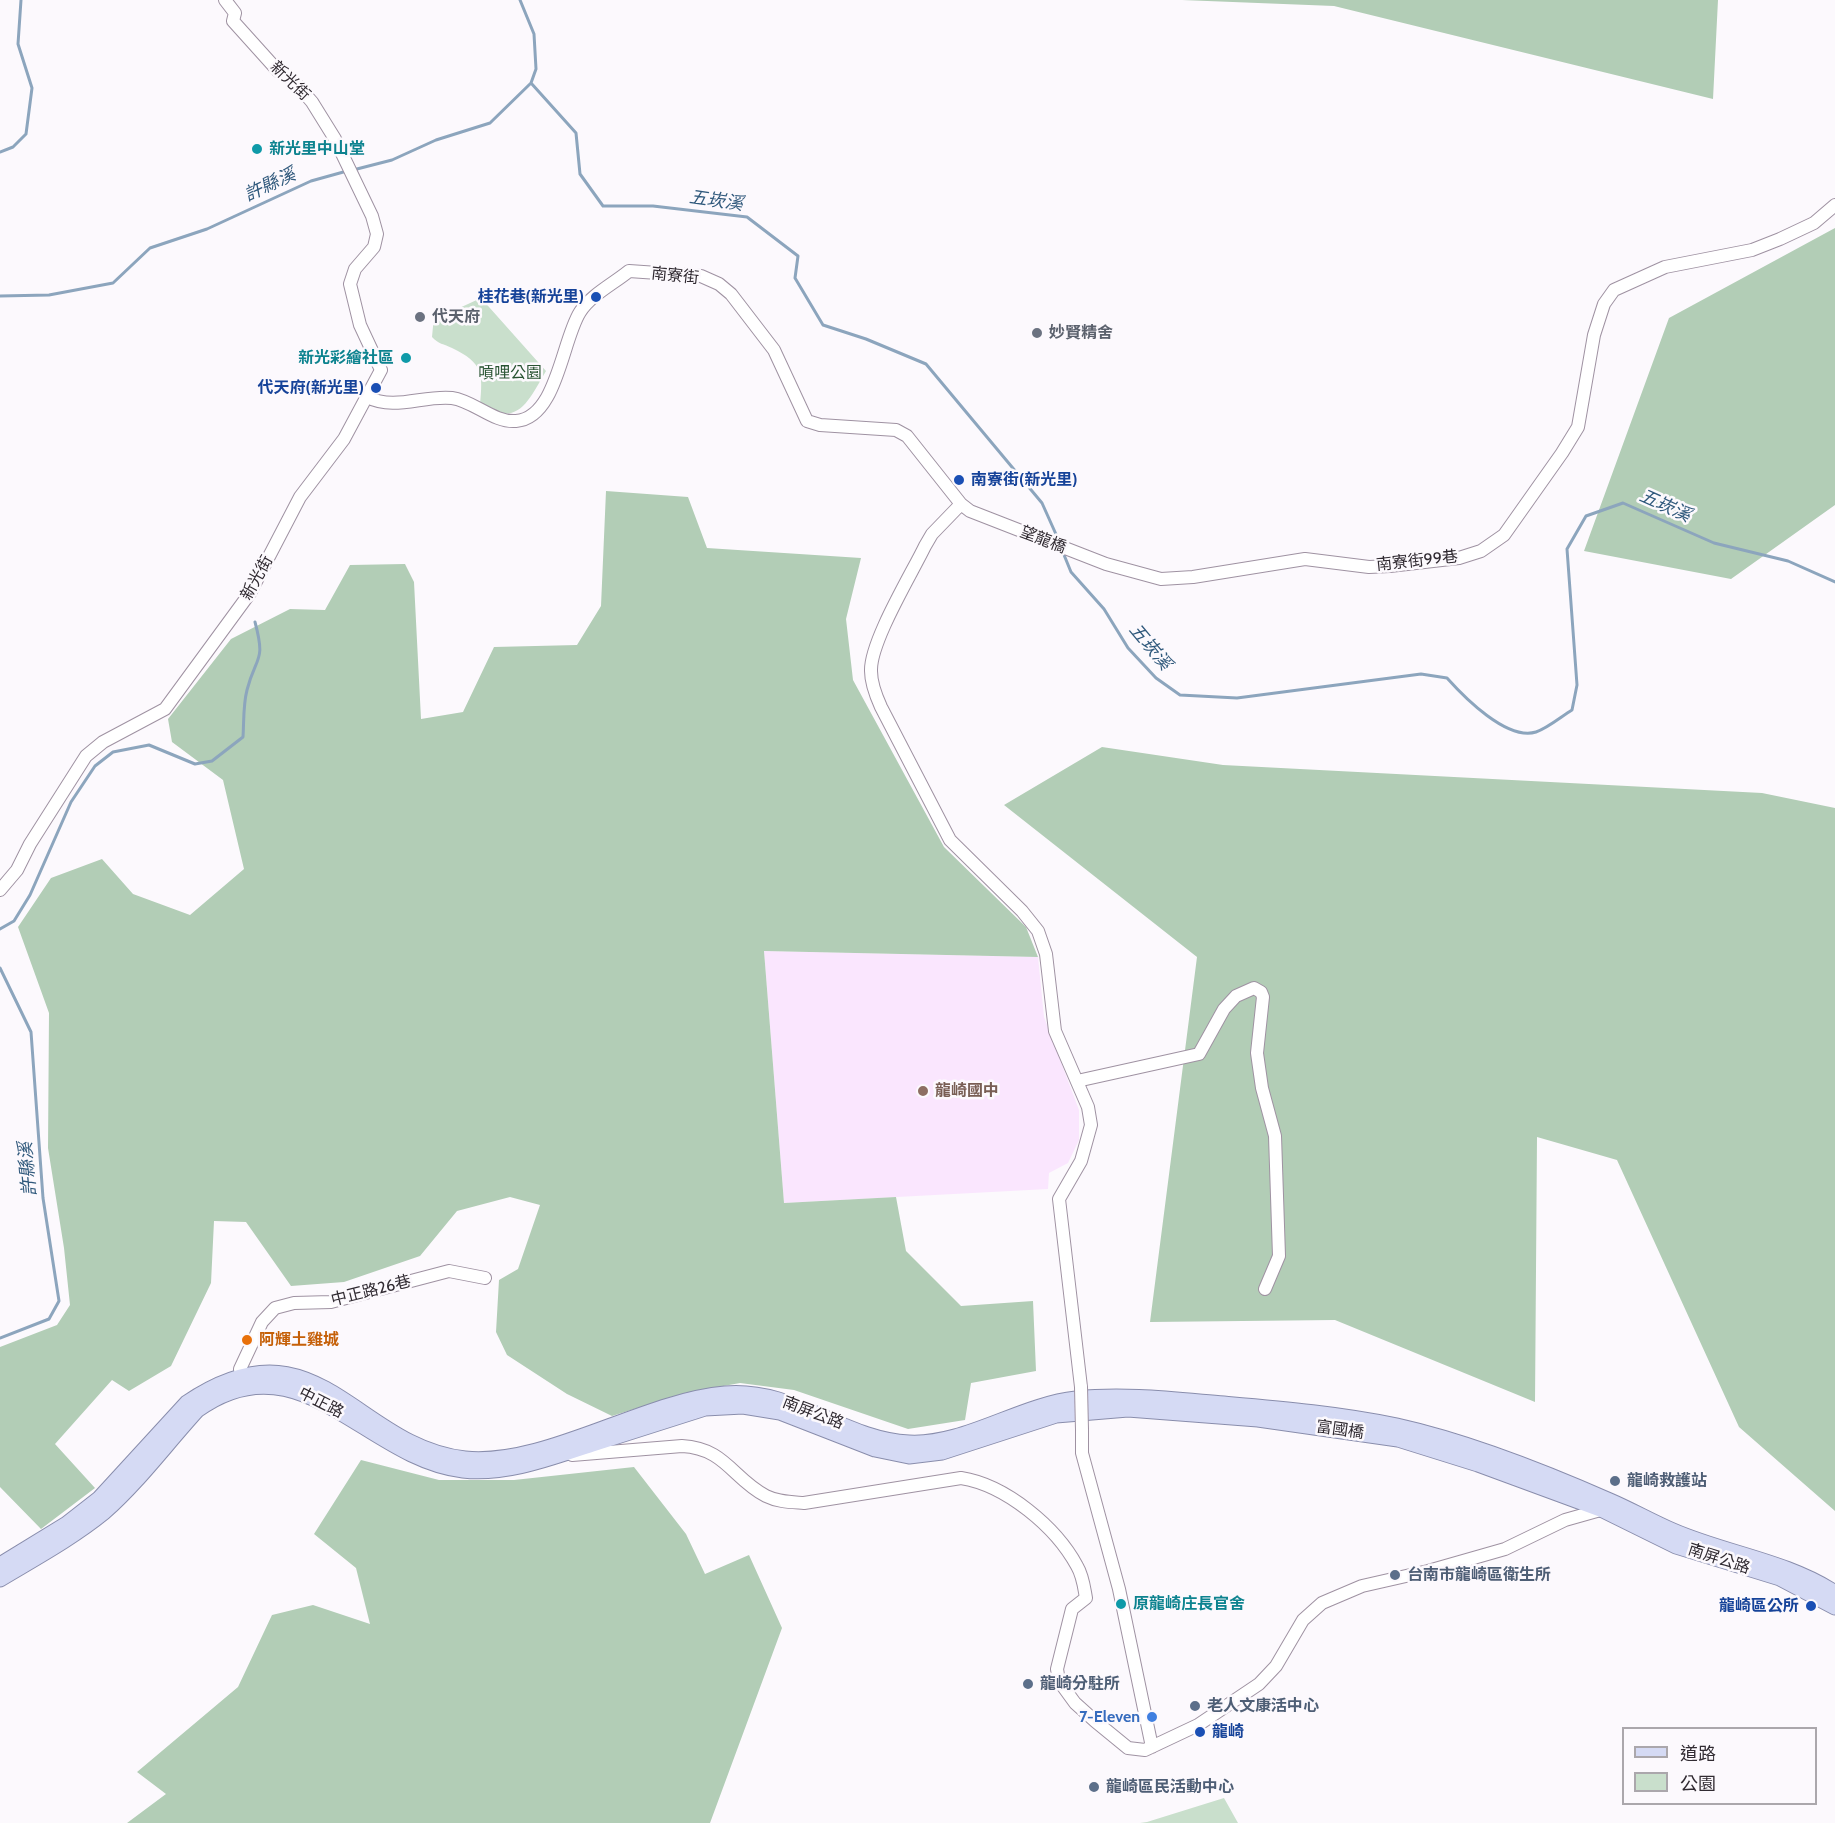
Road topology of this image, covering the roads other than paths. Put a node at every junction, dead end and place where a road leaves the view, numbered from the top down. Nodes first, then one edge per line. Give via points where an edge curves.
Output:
1 (225, 0) edge
2 (1835, 205) edge
3 (367, 397) junction
4 (961, 504) junction
5 (1106, 564) joint
6 (0, 890) edge
7 (1077, 1081) junction
8 (485, 1278) dead end
9 (1265, 1289) dead end
10 (242, 1383) junction
11 (1105, 1404) junction
12 (520, 1453) junction
13 (555, 1456) junction
14 (1607, 1506) junction
15 (0, 1565) edge
16 (0, 1580) edge
17 (1835, 1593) edge
18 (1835, 1607) edge
19 (1152, 1748) junction

1 - 3 street, 新光街 via 235,13 233,21 312,102 372,216 377,234 374,247 355,269 350,284 360,325 381,370
2 - 5 street, 南寮街99巷 via 1815,223 1752,250 1665,267 1622,284 1608,296 1594,335 1578,426 1504,535 1481,551 1459,558 1390,566 1305,560 1176,579 1147,577
3 - 4 street, 南寮街 via 381,404 454,398 502,419 525,419 545,404 575,320 588,302 629,271 701,276 731,294 774,350 807,421 896,430 907,436
3 - 6 street, 新光街 via 344,440 300,497 250,594 168,704 155,716 103,742 86,756 17,870
4 - 5 street, 望龍橋 via 979,516
4 - 7 street via 932,534 876,646 871,670 874,689 950,840 1038,931 1047,960 1055,1030
7 - 9 street via 1199,1054 1224,1009 1236,996 1254,988 1261,992 1257,1053 1275,1136 1279,1256
7 - 19 street, bridge via 1091,1125 1081,1161 1059,1199 1081,1387 1082,1453 1119,1589
8 - 10 street, 中正路26巷 via 449,1271 331,1302 275,1308 261,1322 240,1369
10 - 12 main road, 中正路 via 278,1374 307,1380 401,1436 447,1455 482,1459
10 - 13 main road, 中正路 via 300,1391 324,1401 410,1455 448,1467 487,1470
10 - 15 main road, 中正路 via 221,1383 188,1403 99,1499 67,1524
10 - 16 main road, 中正路 via 197,1410 103,1512
11 - 12 main road, 南屏公路 via 1054,1403 940,1440 910,1443 878,1437 785,1401 732,1393 686,1401
11 - 13 main road, 南屏公路 via 1056,1415 942,1452 909,1456 875,1449 780,1412 743,1406 705,1408
11 - 14 main road, 富國橋 via 1258,1419 1398,1439
12 - 13 street
13 - 19 street via 697,1447 722,1459 765,1496 795,1503 961,1478 1005,1495 1042,1520 1077,1566 1083,1581 1086,1598 1072,1609 1057,1669 1063,1688 1089,1717 1128,1748
14 - 17 main road, 南屏公路 via 1783,1567
14 - 18 main road, 南屏公路 via 1676,1546 1780,1578
14 - 19 street via 1565,1520 1505,1549 1362,1586 1322,1603 1303,1620 1276,1666 1259,1684 1198,1725

